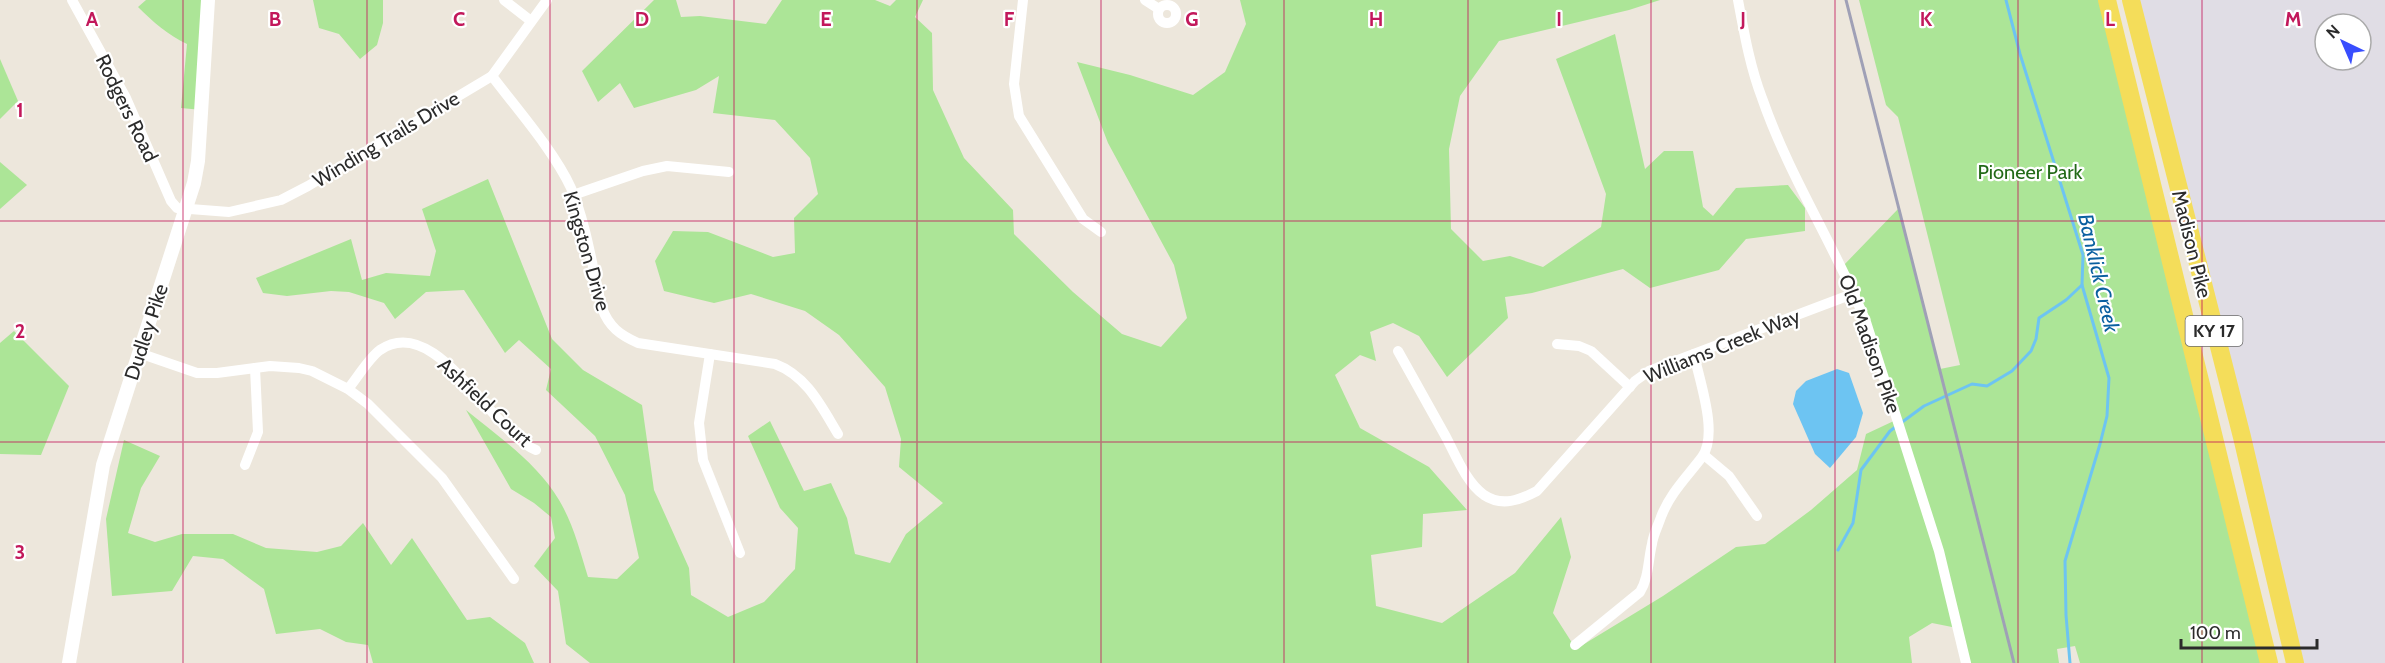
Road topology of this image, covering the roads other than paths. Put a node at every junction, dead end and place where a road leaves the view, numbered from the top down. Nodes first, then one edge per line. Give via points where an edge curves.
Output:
1 (72, 0) edge
2 (208, 0) edge
3 (504, 0) edge
4 (547, 0) edge
5 (1023, 0) edge
6 (1145, 0) edge
7 (1738, 0) edge
8 (2107, 0) edge
9 (2131, 0) edge
10 (1159, 9) dead end
11 (531, 21) junction
12 (492, 75) junction
13 (729, 172) dead end
14 (573, 195) junction
15 (186, 208) junction
16 (1101, 232) dead end
17 (1855, 293) junction
18 (1557, 344) dead end
19 (1398, 351) dead end
20 (139, 353) junction
21 (710, 354) junction
22 (1694, 354) junction
23 (255, 368) junction
24 (1630, 387) junction
25 (348, 389) junction
26 (838, 434) dead end
27 (536, 450) dead end
28 (1704, 455) junction
29 (245, 465) dead end
30 (1757, 516) dead end
31 (740, 553) dead end
32 (514, 579) dead end
33 (1575, 645) dead end
34 (69, 663) edge
35 (1966, 663) edge
36 (2269, 663) edge
37 (2295, 663) edge

1 - 15 street, Rodgers Road via 126,98 171,201 177,208
2 - 15 street, Dudley Pike via 198,161
3 - 11 street
4 - 11 street, Winding Trails Drive
5 - 16 street via 1014,84 1019,116 1083,219
6 - 10 street
7 - 17 street, Old Madison Pike via 1761,96 1776,135
8 - 36 main road, Madison Pike / KY 17
9 - 37 main road, Madison Pike / KY 17
11 - 12 street, Winding Trails Drive
12 - 14 street, Kingston Drive via 551,156
12 - 15 street, Winding Trails Drive via 281,200 229,212
13 - 14 street via 667,166
14 - 21 street, Kingston Drive via 602,308 617,333 638,343
15 - 20 street, Dudley Pike
17 - 22 street, Williams Creek Way
17 - 35 street, Old Madison Pike via 1940,551
18 - 24 street via 1591,351
19 - 24 street, Williams Creek Way via 1466,475 1495,501 1515,501 1537,491
20 - 23 street via 197,373
20 - 34 street, Dudley Pike via 103,465
21 - 26 street, Kingston Drive via 775,364 791,371 808,386
21 - 31 street via 699,423 702,460
22 - 24 street, Williams Creek Way via 1649,371
22 - 28 street via 1709,424
23 - 25 street via 299,368
23 - 29 street via 258,432
25 - 27 street, Ashfield Court via 382,349 400,343 416,345 448,364 520,441
25 - 32 street via 436,471
28 - 30 street via 1729,476
28 - 33 street via 1679,483 1663,512 1652,542 1646,583 1640,592

